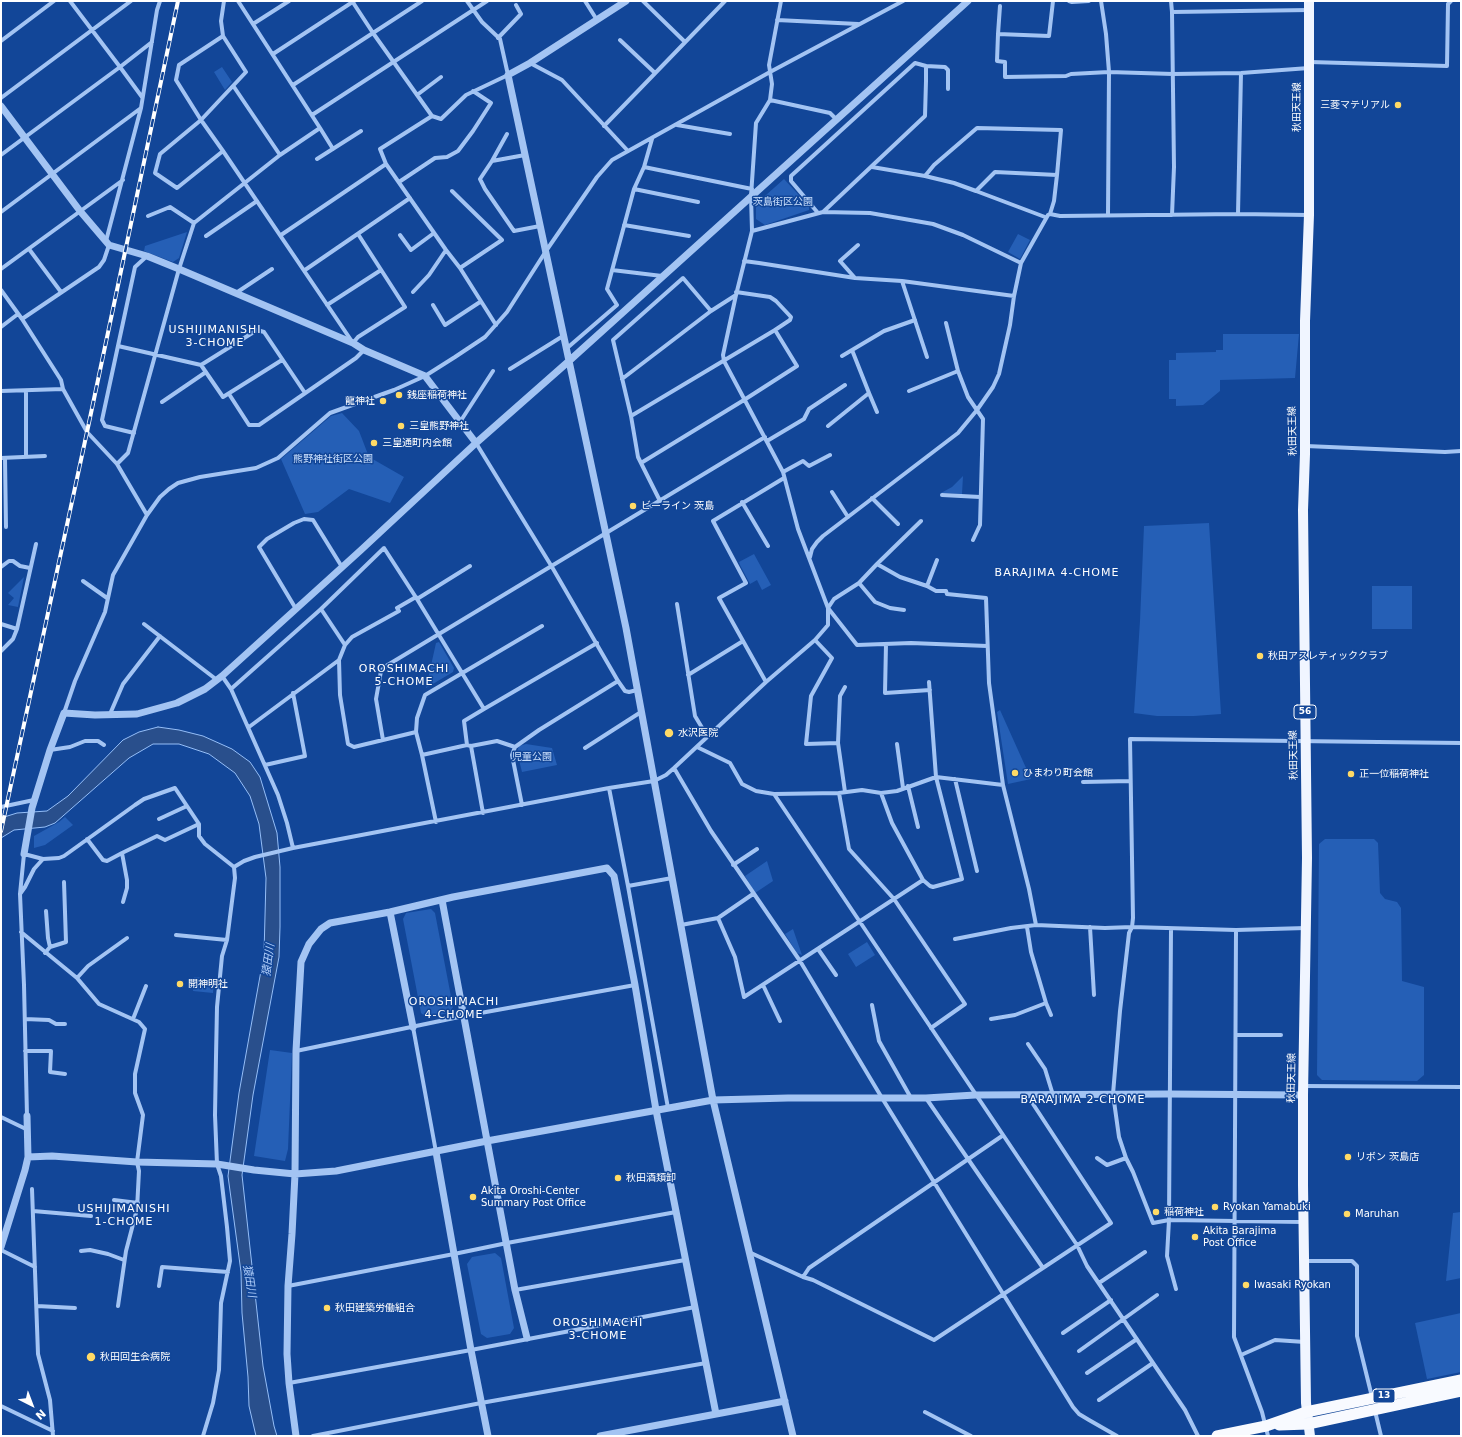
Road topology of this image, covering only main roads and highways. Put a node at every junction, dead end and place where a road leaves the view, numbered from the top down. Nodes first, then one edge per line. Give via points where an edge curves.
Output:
1 (1309, 6) edge
2 (1461, 1380) edge
3 (1461, 1391) edge
4 (1306, 1412) junction
5 (1308, 1424) junction
6 (1267, 1431) edge
7 (1217, 1436) edge
8 (1310, 1436) edge

1 - 4 main road, 秋田天王線 / 56 via 1309,215 1303,510 1307,858 1304,1091
2 - 4 highway, 13
3 - 5 highway, 13
4 - 5 main road, 秋田天王線 / 56
4 - 6 highway, 13
5 - 6 highway, 13
5 - 8 main road, 秋田天王線 / 56
6 - 7 highway, 13

